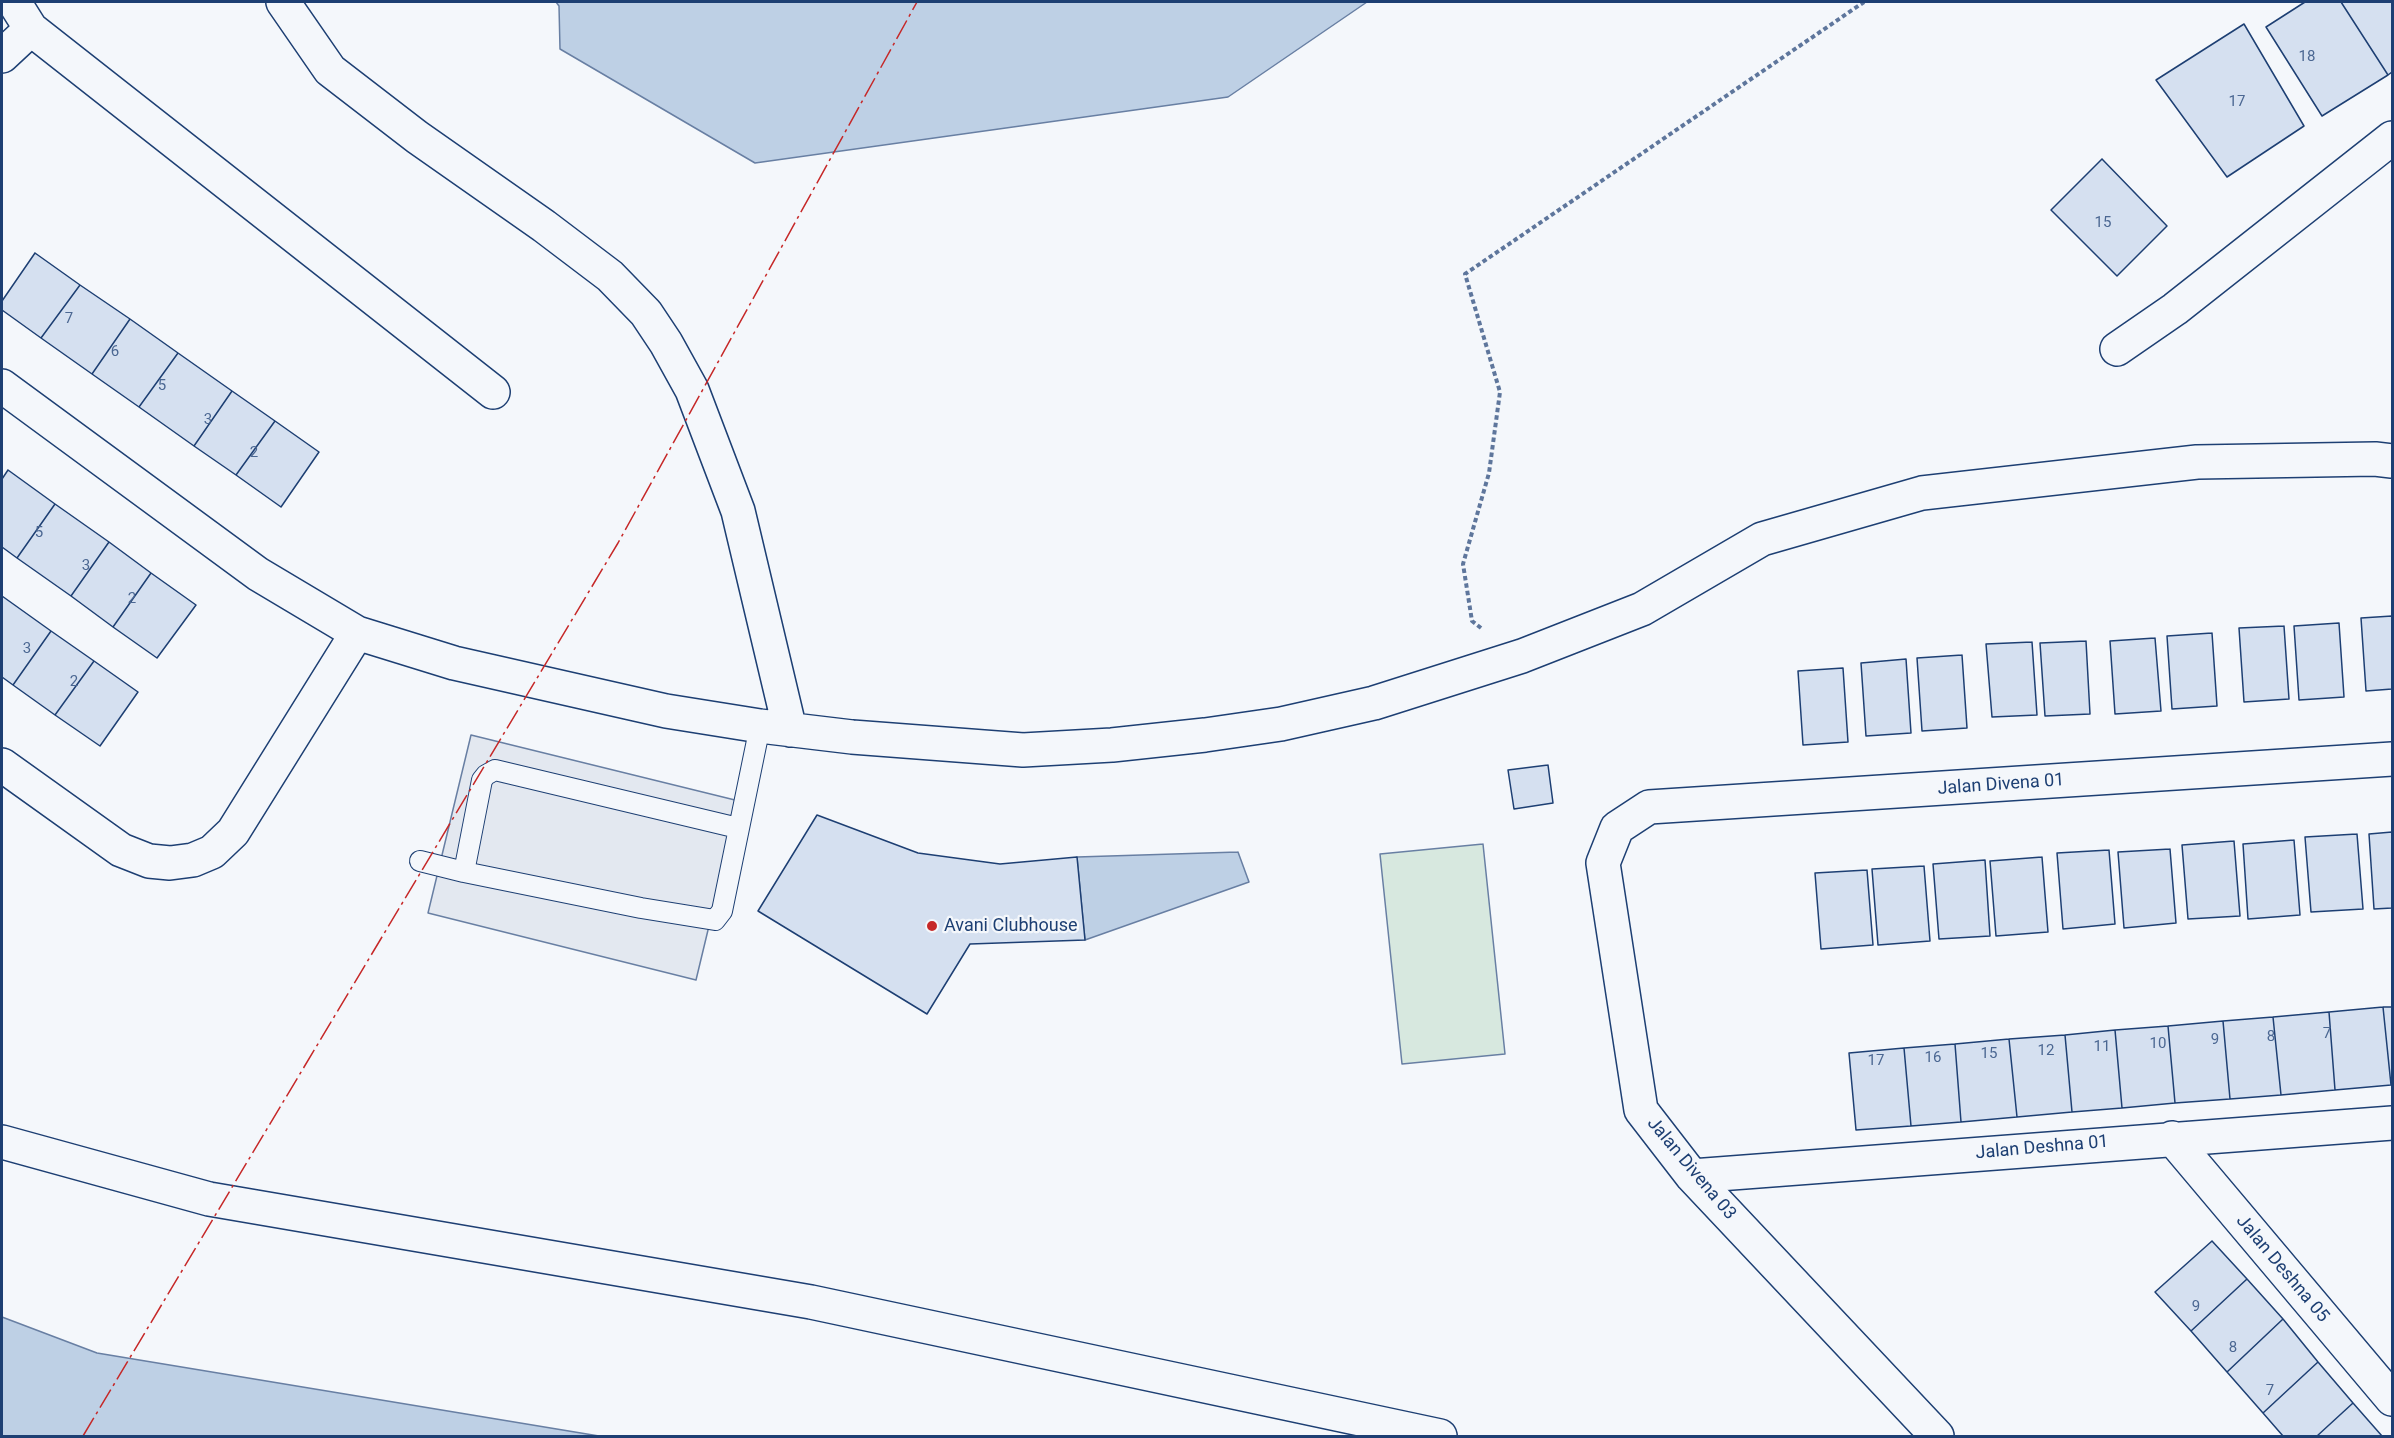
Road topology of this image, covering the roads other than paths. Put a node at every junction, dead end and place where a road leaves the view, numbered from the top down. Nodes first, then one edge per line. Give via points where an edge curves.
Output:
1 (14, 2) edge
2 (283, 2) edge
3 (31, 29) junction
4 (2, 56) edge
5 (2391, 140) edge
6 (2117, 349) dead end
7 (2, 386) edge
8 (493, 392) dead end
9 (2392, 461) edge
10 (357, 633) junction
11 (775, 728) junction
12 (2392, 759) edge
13 (2, 765) edge
14 (738, 828) junction
15 (1617, 828) joint
16 (420, 861) dead end
17 (464, 872) junction
18 (2392, 1123) edge
19 (2172, 1138) junction
20 (2, 1142) edge
21 (1692, 1176) junction
22 (2392, 1399) edge
23 (1440, 1437) edge
24 (1937, 1437) edge

1 - 3 street
2 - 11 street via 330,70 610,276 646,314 666,343 692,390 738,511
3 - 4 street
3 - 8 street
5 - 6 street via 2175,309
7 - 10 street via 258,574
9 - 11 street via 2197,462 1922,492 1762,539 1642,609 1522,656 1374,703 1281,724 1170,739 1023,750
10 - 11 street via 454,663 666,711
10 - 13 street via 233,832 212,852 193,860 149,861 122,850
11 - 14 lane
12 - 15 street, Jalan Divena 01 via 1649,807
14 - 17 lane via 722,911 711,921
14 - 17 lane via 495,770 482,780
15 - 21 street, Jalan Divena 03 via 1603,863 1641,1110
16 - 17 lane
18 - 19 street, Jalan Deshna 01
19 - 21 street, Jalan Deshna 01
19 - 22 street, Jalan Deshna 05
20 - 23 street via 209,1199 811,1302
21 - 24 street, Jalan Divena 03

